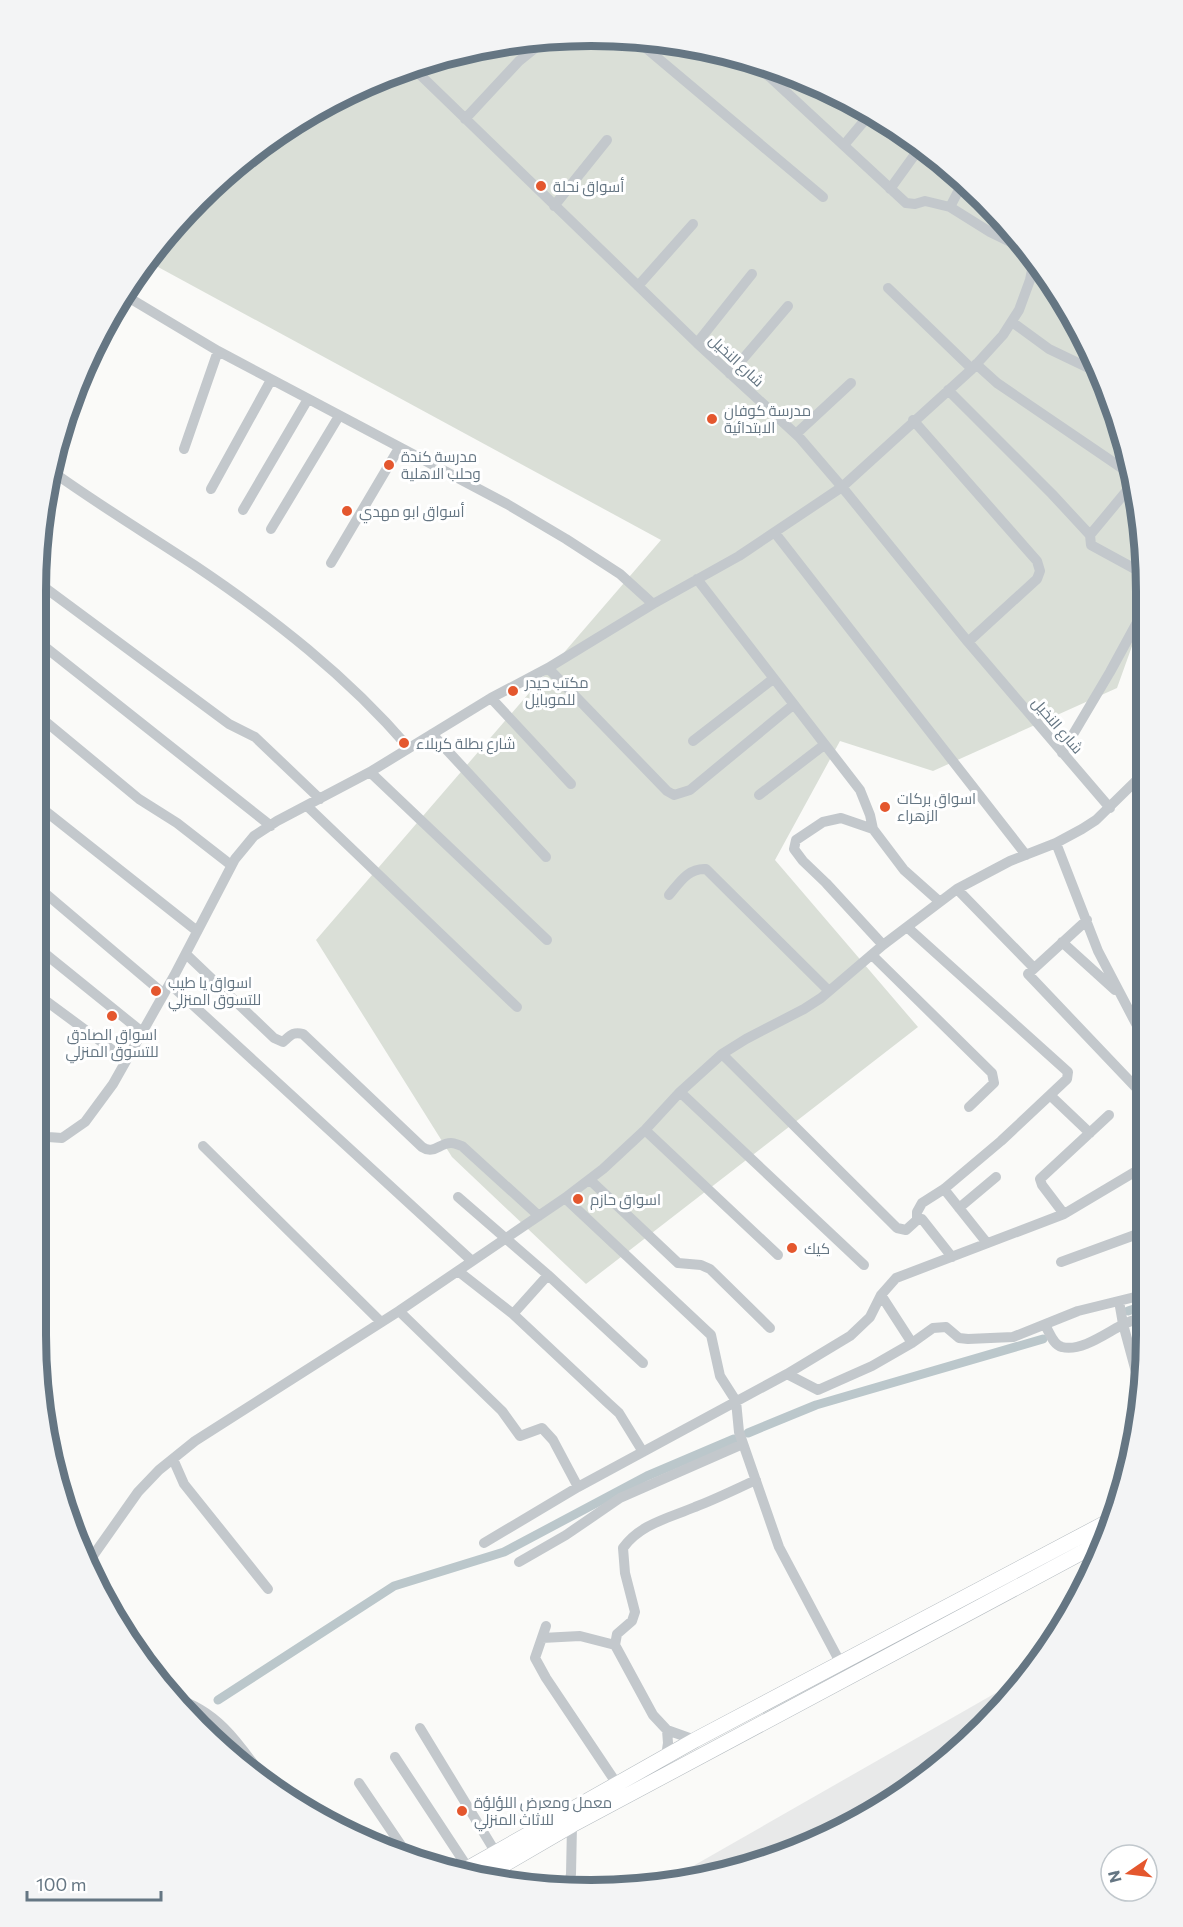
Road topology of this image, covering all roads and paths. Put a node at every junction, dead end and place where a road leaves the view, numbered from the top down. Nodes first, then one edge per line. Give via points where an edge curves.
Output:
1 (533, 50) edge
2 (648, 50) edge
3 (419, 74) edge
4 (779, 80) edge
5 (465, 119) junction
6 (865, 120) edge
7 (607, 140) dead end
8 (844, 144) junction
9 (916, 154) edge
10 (890, 189) junction
11 (959, 189) edge
12 (823, 197) dead end
13 (554, 206) junction
14 (950, 207) junction
15 (693, 225) dead end
16 (1008, 241) edge
17 (1031, 270) edge
18 (752, 274) dead end
19 (638, 286) junction
20 (888, 288) dead end
21 (132, 299) edge
22 (788, 306) dead end
23 (1012, 322) junction
24 (697, 343) junction
25 (218, 351) junction
26 (1087, 364) edge
27 (974, 366) junction
28 (730, 374) junction
29 (271, 380) junction
30 (851, 383) dead end
31 (948, 390) junction
32 (308, 399) junction
33 (339, 416) junction
34 (913, 420) junction
35 (796, 434) junction
36 (399, 448) junction
37 (184, 449) dead end
38 (1122, 468) edge
39 (59, 476) edge
40 (842, 487) junction
41 (211, 489) dead end
42 (1127, 491) edge
43 (243, 510) dead end
44 (271, 529) dead end
45 (775, 533) junction
46 (1090, 535) junction
47 (331, 563) dead end
48 (1135, 569) edge
49 (697, 579) junction
50 (46, 589) edge
51 (653, 604) junction
52 (1136, 624) edge
53 (968, 642) junction
54 (46, 648) edge
55 (548, 668) junction
56 (773, 679) junction
57 (491, 698) junction
58 (794, 705) junction
59 (46, 722) edge
60 (432, 734) junction
61 (693, 741) dead end
62 (824, 745) junction
63 (409, 748) junction
64 (1062, 753) junction
65 (370, 772) junction
66 (1136, 781) edge
67 (571, 784) dead end
68 (759, 795) dead end
69 (320, 799) junction
70 (306, 806) junction
71 (1110, 807) junction
72 (46, 812) edge
73 (271, 826) junction
74 (873, 829) junction
75 (1056, 843) junction
76 (1026, 855) junction
77 (546, 856) dead end
78 (231, 865) junction
79 (957, 890) junction
80 (46, 894) edge
81 (669, 895) dead end
82 (940, 902) junction
83 (1087, 920) junction
84 (907, 927) junction
85 (197, 931) junction
86 (546, 940) dead end
87 (1062, 942) junction
88 (884, 945) junction
89 (46, 954) edge
90 (186, 954) junction
91 (872, 955) junction
92 (1034, 968) junction
93 (167, 989) junction
94 (829, 991) junction
95 (1119, 994) junction
96 (46, 1001) edge
97 (517, 1007) dead end
98 (1136, 1025) edge
99 (142, 1032) junction
100 (722, 1054) junction
101 (126, 1060) junction
102 (1136, 1088) edge
103 (680, 1092) junction
104 (1050, 1095) junction
105 (969, 1107) dead end
106 (1109, 1115) dead end
107 (645, 1130) junction
108 (1090, 1133) junction
109 (46, 1136) edge
110 (203, 1146) dead end
111 (1136, 1171) edge
112 (996, 1177) dead end
113 (590, 1180) junction
114 (944, 1189) junction
115 (458, 1197) dead end
116 (565, 1198) junction
117 (959, 1208) junction
118 (1064, 1214) junction
119 (539, 1215) junction
120 (918, 1220) junction
121 (1136, 1235) edge
122 (506, 1238) junction
123 (987, 1243) junction
124 (778, 1255) dead end
125 (952, 1257) junction
126 (472, 1261) junction
127 (1061, 1262) dead end
128 (864, 1265) dead end
129 (458, 1270) junction
130 (548, 1275) junction
131 (880, 1295) junction
132 (1136, 1297) edge
133 (1119, 1301) junction
134 (399, 1311) junction
135 (513, 1314) junction
136 (1136, 1319) edge
137 (381, 1322) junction
138 (1123, 1324) junction
139 (1046, 1325) junction
140 (770, 1328) dead end
141 (912, 1344) junction
142 (643, 1363) dead end
143 (1135, 1369) edge
144 (787, 1374) junction
145 (736, 1401) junction
146 (744, 1444) junction
147 (643, 1452) junction
148 (173, 1459) junction
149 (756, 1480) junction
150 (578, 1487) junction
151 (1103, 1525) edge
152 (484, 1543) dead end
153 (1094, 1546) edge
154 (93, 1555) edge
155 (519, 1562) dead end
156 (268, 1589) dead end
157 (546, 1626) dead end
158 (542, 1638) junction
159 (615, 1645) junction
160 (841, 1664) junction
161 (191, 1705) edge
162 (420, 1728) dead end
163 (667, 1730) junction
164 (695, 1740) junction
165 (666, 1756) junction
166 (394, 1757) dead end
167 (247, 1758) edge
168 (359, 1783) dead end
169 (617, 1784) junction
170 (572, 1825) junction
171 (402, 1846) edge
172 (496, 1853) junction
173 (463, 1865) edge
174 (470, 1867) edge
175 (493, 1871) edge
176 (570, 1879) edge

1 - 5 street
2 - 12 street
3 - 5 street, شارع النخيل
4 - 8 street
5 - 13 street, شارع النخيل
6 - 8 street
7 - 13 street
8 - 10 street
9 - 10 street
10 - 14 street via 906,203 925,201
11 - 14 street
13 - 19 street, شارع النخيل
14 - 16 street
15 - 19 street
17 - 23 street
18 - 24 street
19 - 24 street, شارع النخيل
20 - 27 street
21 - 25 street
22 - 28 street
23 - 26 street via 1048,349
23 - 27 street
24 - 28 street, شارع النخيل
25 - 29 street
25 - 37 street
27 - 31 street
27 - 38 street
28 - 35 street, شارع النخيل
29 - 32 street
29 - 41 street
30 - 35 street
31 - 34 street
31 - 46 street
32 - 33 street
32 - 43 street
33 - 36 street
33 - 44 street
34 - 40 street
34 - 53 street via 1037,561 1040,571 1037,579
35 - 40 street, شارع النخيل
36 - 47 street
36 - 51 street via 566,539 620,574
39 - 63 street via 196,566 292,636 360,695
40 - 45 street
40 - 53 street, شارع النخيل
42 - 46 street
45 - 49 street
45 - 76 street
46 - 48 street via 1092,545
49 - 51 street
49 - 56 street
50 - 69 street via 229,724 255,737
51 - 55 street
52 - 64 street
53 - 64 street, شارع النخيل
54 - 73 street
55 - 57 street
55 - 58 street via 674,795 690,790
56 - 58 street
56 - 61 street
57 - 60 street
57 - 67 street
58 - 62 street
59 - 78 street via 139,799
60 - 63 street
60 - 77 street
62 - 68 street
62 - 74 street via 860,790
63 - 65 street
64 - 71 street, شارع النخيل
65 - 69 street
65 - 86 street
66 - 71 street
69 - 70 street
70 - 73 street
70 - 97 street
71 - 75 street via 1089,825
72 - 85 street
73 - 78 street via 254,836
74 - 82 street via 904,870
74 - 88 street via 841,818 823,822 796,840 794,849
75 - 76 street
75 - 83 street
76 - 79 street
78 - 85 street
79 - 82 street
79 - 92 street
80 - 93 street
81 - 94 street via 688,873 706,869
82 - 84 street
83 - 87 street
83 - 95 street
84 - 88 street
84 - 104 street via 1068,1072 1067,1079
85 - 90 street
87 - 92 street
87 - 95 street
88 - 91 street
89 - 99 street
90 - 93 street
90 - 119 street via 274,1038 283,1042 297,1032 303,1034 422,1147 433,1151 451,1143 462,1146
91 - 94 street
91 - 105 street via 992,1073 994,1083
92 - 102 street via 1028,974
93 - 99 street
93 - 126 street
94 - 100 street
95 - 98 street
96 - 101 street
99 - 101 street
100 - 103 street
100 - 120 street via 897,1228 906,1230
101 - 109 street via 85,1122 62,1138
103 - 107 street
103 - 128 street
104 - 108 street
104 - 114 street
106 - 108 street
107 - 113 street
107 - 124 street
108 - 118 street via 1040,1179
110 - 137 street
111 - 118 street
112 - 117 street
113 - 116 street
113 - 140 street via 678,1263 701,1264 710,1269
114 - 117 street
114 - 120 street via 922,1203
115 - 122 street
116 - 119 street
116 - 145 street via 711,1335 720,1376
117 - 123 street
118 - 123 street
119 - 122 street
120 - 125 street via 925,1221
121 - 127 street
122 - 126 street
122 - 130 street
123 - 125 street
125 - 131 street via 896,1278
126 - 129 street
129 - 134 street
129 - 135 street
130 - 135 street
130 - 142 street
131 - 141 street
131 - 144 street via 870,1317 850,1336
132 - 133 street
133 - 138 street
133 - 139 street via 1078,1311
134 - 137 street
134 - 150 street via 502,1412 520,1436 542,1428 553,1440
135 - 147 street via 619,1413
136 - 138 street
137 - 148 street
138 - 139 street via 1094,1341 1063,1348 1055,1343
138 - 143 street
139 - 141 street via 1013,1337 968,1339 959,1338 946,1328 933,1328
141 - 144 street via 818,1390
144 - 145 street
145 - 146 street
145 - 147 street
146 - 149 street
146 - 155 street via 620,1498
147 - 150 street
148 - 154 street via 138,1492
148 - 156 street via 184,1484
149 - 159 street via 632,1535 623,1548 635,1612 632,1621 617,1634
149 - 160 street via 779,1546
150 - 152 street
151 - 160 main road
153 - 170 main road
157 - 158 street
158 - 159 street via 580,1636
158 - 169 street via 535,1658
159 - 163 street via 652,1715
160 - 164 main road
161 - 167 street via 221,1724
162 - 172 street
163 - 164 street
163 - 165 street
164 - 165 main road
165 - 169 main road
166 - 173 street
168 - 171 street
169 - 172 main road
170 - 175 main road
170 - 176 street
172 - 174 main road

